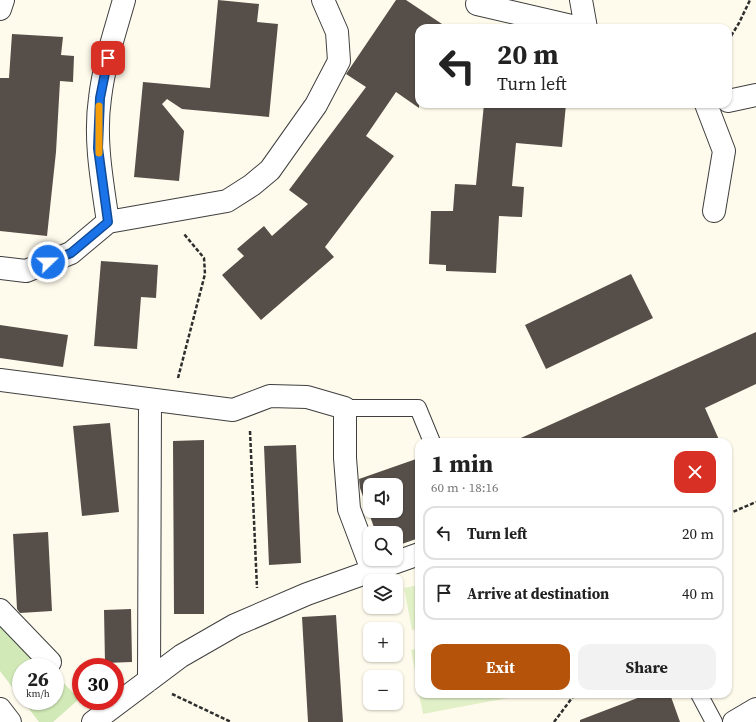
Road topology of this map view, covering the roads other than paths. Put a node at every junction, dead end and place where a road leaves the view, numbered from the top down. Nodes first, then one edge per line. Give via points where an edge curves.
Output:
1 (3, 0) edge
2 (124, 0) edge
3 (323, 0) edge
4 (581, 0) edge
5 (478, 4) dead end
6 (0, 9) edge
7 (563, 24) edge
8 (585, 24) edge
9 (756, 94) edge
10 (732, 100) edge
11 (710, 108) edge
12 (714, 211) dead end
13 (108, 222) junction
14 (0, 268) edge
15 (0, 380) edge
16 (150, 400) junction
17 (345, 408) junction
18 (430, 438) edge
19 (415, 555) edge
20 (372, 570) junction
21 (0, 610) edge
22 (46, 658) edge
23 (149, 680) junction
24 (701, 698) edge
25 (0, 709) edge
26 (756, 709) edge
27 (10, 722) edge
28 (93, 722) edge
29 (714, 722) edge
30 (734, 722) edge

1 - 6 street
2 - 13 street via 100,98 98,148
3 - 13 street via 337,32 339,60 316,104 270,170 252,185 227,200
4 - 8 street
5 - 7 street
9 - 10 street
11 - 12 street via 724,151
13 - 14 street via 71,253 26,271
15 - 16 street
16 - 17 street via 233,410 270,396 307,397
16 - 23 street
17 - 18 street via 418,408
17 - 20 street via 344,458 349,509
19 - 20 street
20 - 23 street via 306,594 235,625 181,656
21 - 22 street
23 - 28 street
24 - 29 street
25 - 27 street
26 - 30 street

